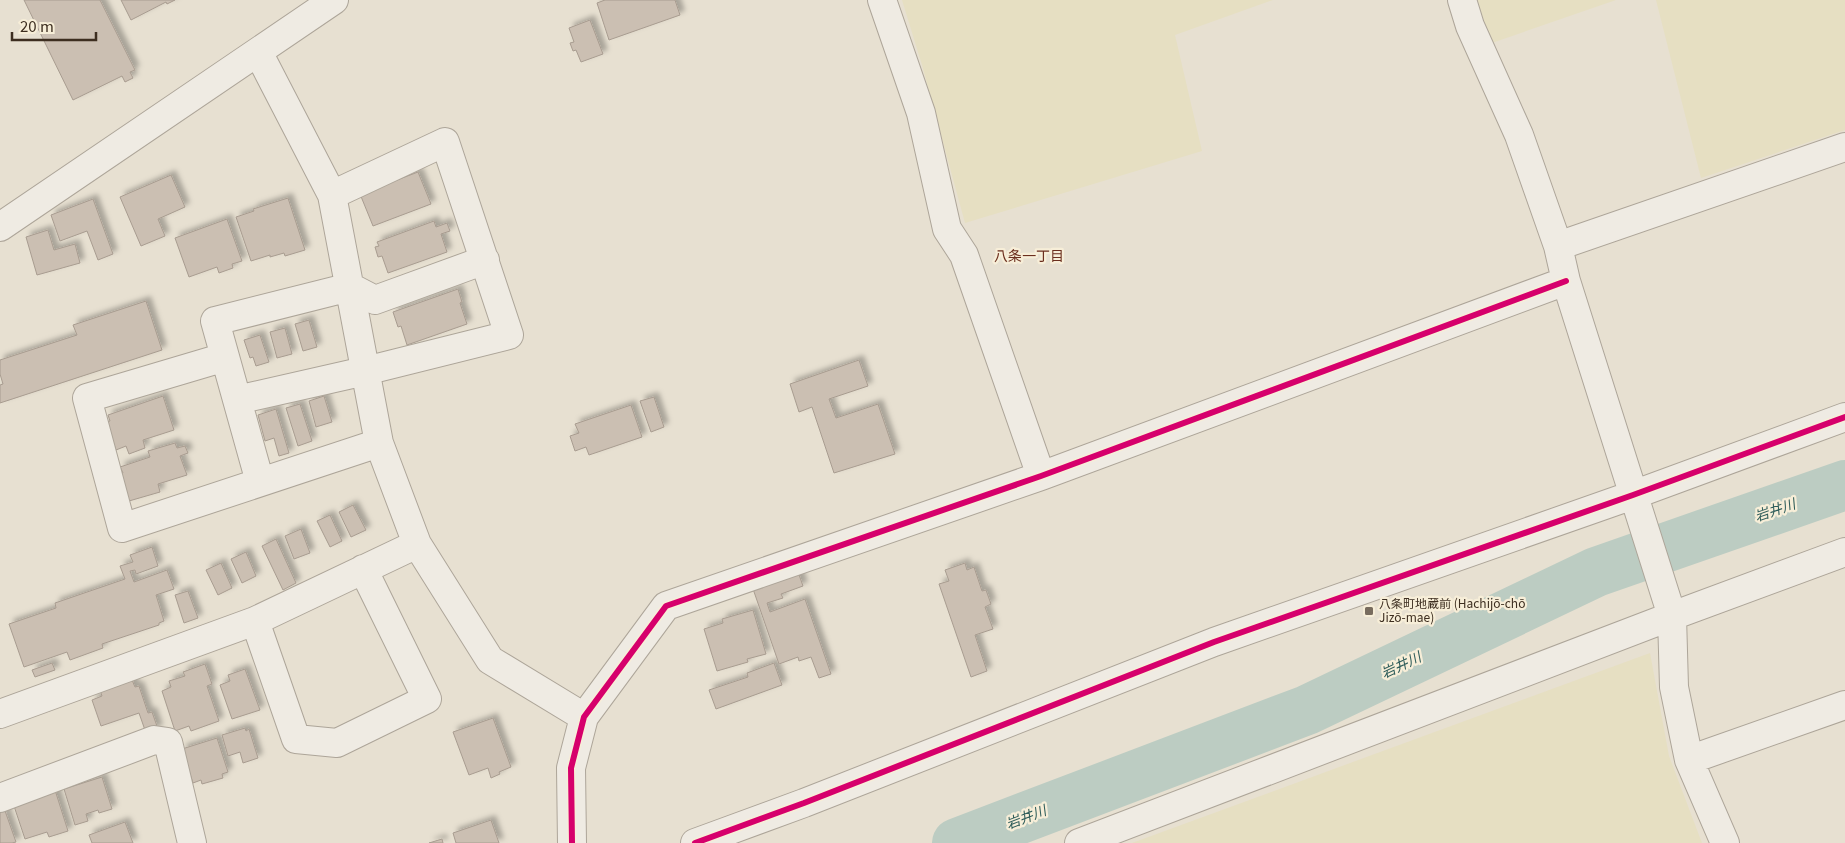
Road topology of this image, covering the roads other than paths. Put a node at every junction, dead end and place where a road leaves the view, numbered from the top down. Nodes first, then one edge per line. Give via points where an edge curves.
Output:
1 (334, 0) edge
2 (882, 0) edge
3 (1462, 0) edge
4 (258, 52) junction
5 (1845, 147) edge
6 (332, 196) junction
7 (0, 227) edge
8 (1558, 246) junction
9 (484, 260) junction
10 (1566, 281) junction
11 (350, 287) junction
12 (225, 357) junction
13 (366, 371) junction
14 (237, 400) junction
15 (1845, 417) edge
16 (379, 442) junction
17 (1041, 476) junction
18 (260, 482) junction
19 (1636, 504) junction
20 (417, 544) junction
21 (1845, 552) edge
22 (363, 569) junction
23 (1669, 609) junction
24 (255, 621) junction
25 (1845, 705) edge
26 (0, 714) edge
27 (584, 717) junction
28 (1689, 760) junction
29 (0, 798) edge
30 (192, 843) edge
31 (572, 843) edge
32 (695, 843) edge
33 (1079, 843) edge
34 (1725, 843) edge

1 - 4 street
2 - 17 street via 921,113 947,229 964,255
3 - 8 street via 1470,26 1520,135
4 - 6 street
4 - 7 street
5 - 8 street
6 - 9 street via 445,142
6 - 11 street
8 - 10 street
9 - 11 street via 375,300
9 - 13 street via 509,335
10 - 17 street
10 - 19 street
11 - 12 street via 215,320
11 - 13 street
12 - 14 street
12 - 18 street via 86,398 122,528
13 - 14 street
13 - 16 street
14 - 18 street
15 - 19 street
16 - 18 street
16 - 20 street
17 - 27 street via 666,606
19 - 23 street
19 - 32 street via 1214,642
20 - 22 street
20 - 27 street via 490,660
21 - 23 street
22 - 24 street
22 - 24 street via 427,699 337,743 296,739
23 - 28 street via 1674,687
23 - 33 street
24 - 26 street
25 - 28 street
27 - 31 street via 571,768
28 - 34 street
29 - 30 street via 154,740 168,742

